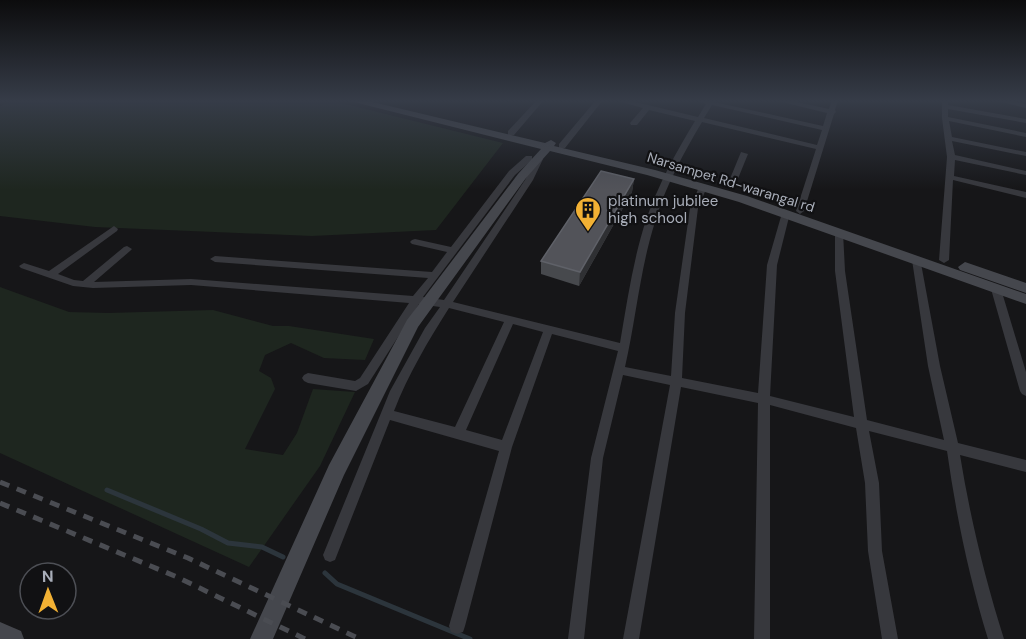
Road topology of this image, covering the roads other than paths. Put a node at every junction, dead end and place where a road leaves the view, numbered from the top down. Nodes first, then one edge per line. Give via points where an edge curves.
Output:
1 (827, 129) edge
2 (482, 130) edge
3 (500, 130) edge
4 (566, 130) edge
5 (696, 130) edge
6 (743, 130) edge
7 (947, 130) edge
8 (1001, 130) edge
9 (509, 132) joint
10 (1026, 135) edge
11 (948, 138) junction
12 (548, 145) junction
13 (820, 148) junction
14 (744, 154) dead end
15 (1026, 154) edge
16 (951, 157) junction
17 (534, 158) junction
18 (1026, 173) edge
19 (671, 174) junction
20 (948, 177) junction
21 (731, 186) junction
22 (703, 187) junction
23 (1026, 195) edge
24 (800, 211) junction
25 (786, 213) junction
26 (114, 230) dead end
27 (839, 232) junction
28 (415, 242) dead end
29 (126, 249) dead end
30 (453, 250) junction
31 (215, 259) dead end
32 (917, 260) junction
33 (944, 260) junction
34 (24, 266) dead end
35 (50, 275) junction
36 (435, 275) junction
37 (85, 284) junction
38 (1026, 288) edge
39 (996, 289) junction
40 (1026, 299) edge
41 (416, 300) junction
42 (446, 304) junction
43 (510, 320) junction
44 (549, 328) junction
45 (624, 348) junction
46 (619, 370) junction
47 (308, 378) dead end
48 (676, 382) junction
49 (1026, 391) edge
50 (764, 399) junction
51 (386, 414) junction
52 (861, 422) junction
53 (458, 434) junction
54 (952, 445) junction
55 (506, 447) junction
56 (1026, 466) edge
57 (330, 555) dead end
58 (457, 626) dead end
59 (0, 633) edge
60 (13, 639) edge
61 (261, 639) edge
62 (576, 639) edge
63 (631, 639) edge
64 (762, 639) edge
65 (890, 639) edge
66 (996, 639) edge

1 - 13 street
2 - 12 main road, Narsampet Rd-warangal rd
3 - 9 main road, Narsampet Rd-warangal rd
4 - 12 street
5 - 19 street
6 - 13 street
7 - 11 street
8 - 10 street
9 - 12 main road, Narsampet Rd-warangal rd
11 - 15 street
11 - 16 street
12 - 17 main road
12 - 19 main road, Narsampet Rd-warangal rd
13 - 24 street
14 - 21 street
16 - 18 street
16 - 20 street
17 - 30 street via 512,173
17 - 42 street via 529,180
17 - 61 main road via 412,324 336,471
19 - 21 main road, Narsampet Rd-warangal rd
19 - 22 main road, Narsampet Rd-warangal rd
19 - 45 street via 649,230
20 - 23 street
20 - 33 street
21 - 24 main road, Narsampet Rd-warangal rd
22 - 25 main road, Narsampet Rd-warangal rd
22 - 48 street via 694,208 680,313
24 - 33 main road, Narsampet Rd-warangal rd
25 - 27 main road, Narsampet Rd-warangal rd
25 - 50 street via 772,265
26 - 35 street
27 - 32 main road, Narsampet Rd-warangal rd
27 - 52 street via 840,271
28 - 30 street
29 - 37 street
30 - 36 street
31 - 36 street
32 - 39 main road, Narsampet Rd-warangal rd
32 - 54 street via 934,366
33 - 38 main road, Narsampet Rd-warangal rd
34 - 35 street
35 - 37 street
36 - 41 street
37 - 41 street via 191,282
39 - 40 main road, Narsampet Rd-warangal rd
39 - 49 street
41 - 42 street
41 - 47 street via 360,385
42 - 43 street
42 - 51 street
43 - 44 street
43 - 53 street
44 - 45 street
44 - 55 street
45 - 46 street
46 - 48 street
46 - 62 street via 597,458
48 - 50 street
48 - 63 street
50 - 52 street
50 - 64 street
51 - 53 street
51 - 57 street
52 - 54 street
52 - 65 street via 872,483 875,551
53 - 55 street
54 - 56 street
54 - 66 street via 980,588
55 - 58 street
59 - 60 main road

